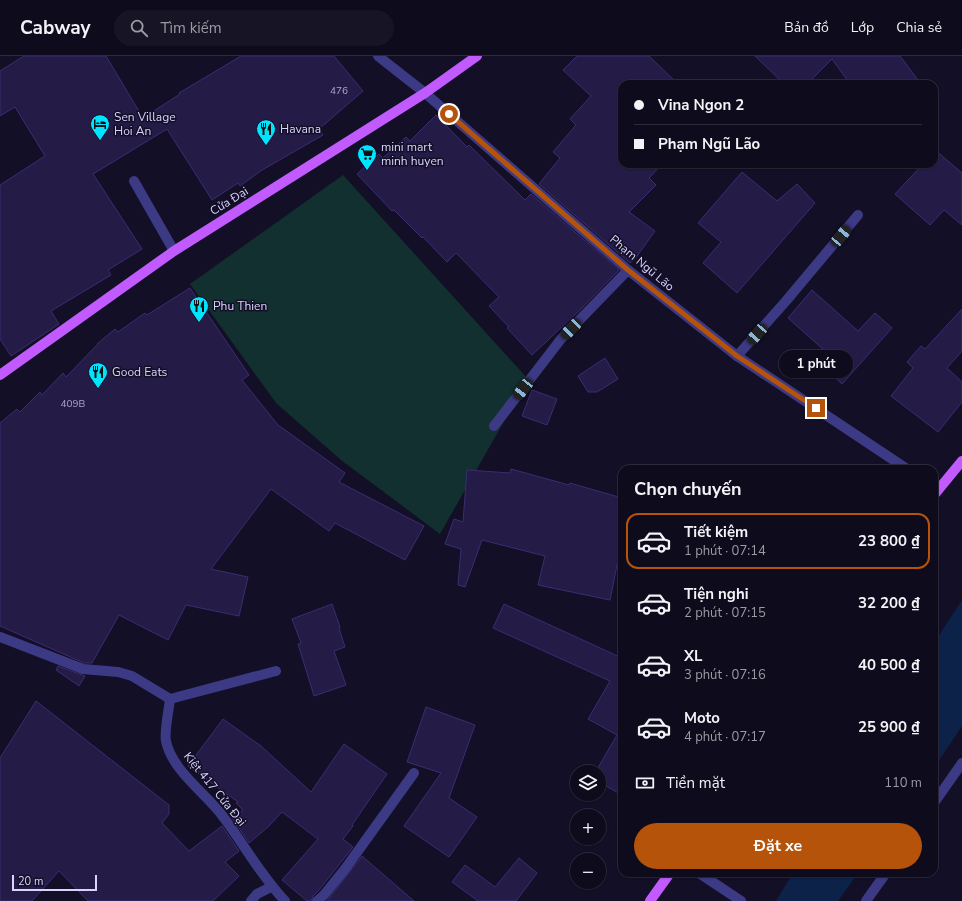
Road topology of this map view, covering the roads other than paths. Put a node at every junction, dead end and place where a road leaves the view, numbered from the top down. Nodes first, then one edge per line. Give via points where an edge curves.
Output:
1 (378, 56) edge
2 (477, 56) edge
3 (425, 93) junction
4 (134, 182) dead end
5 (858, 215) dead end
6 (174, 251) junction
7 (628, 270) junction
8 (737, 356) junction
9 (0, 375) edge
10 (494, 426) dead end
11 (962, 461) edge
12 (901, 465) edge
13 (938, 488) edge
14 (0, 637) edge
15 (276, 671) dead end
16 (170, 699) junction
17 (962, 763) edge
18 (414, 773) dead end
19 (938, 797) edge
20 (667, 877) edge
21 (705, 877) edge
22 (883, 877) edge
23 (271, 887) junction
24 (251, 901) edge
25 (285, 901) edge
26 (317, 901) edge
27 (650, 901) edge
28 (740, 901) edge
29 (866, 901) edge

1 - 3 street, Phạm Ngũ Lão
2 - 3 main road, Cửa Đại
3 - 6 main road, Cửa Đại
3 - 7 street, Phạm Ngũ Lão
4 - 6 street
5 - 8 street
6 - 9 main road, Cửa Đại
7 - 8 street, Phạm Ngũ Lão
7 - 10 street via 561,339
8 - 12 street, Phạm Ngũ Lão
11 - 13 main road
14 - 16 street via 83,669 132,676
15 - 16 street
16 - 23 street, Kiệt 417 Cửa Đại via 165,740 170,753 179,767 224,816
17 - 19 street
18 - 26 street via 345,869
20 - 27 main road
21 - 28 street
22 - 29 street
23 - 24 street via 257,894
23 - 25 street, Kiệt 417 Cửa Đại

